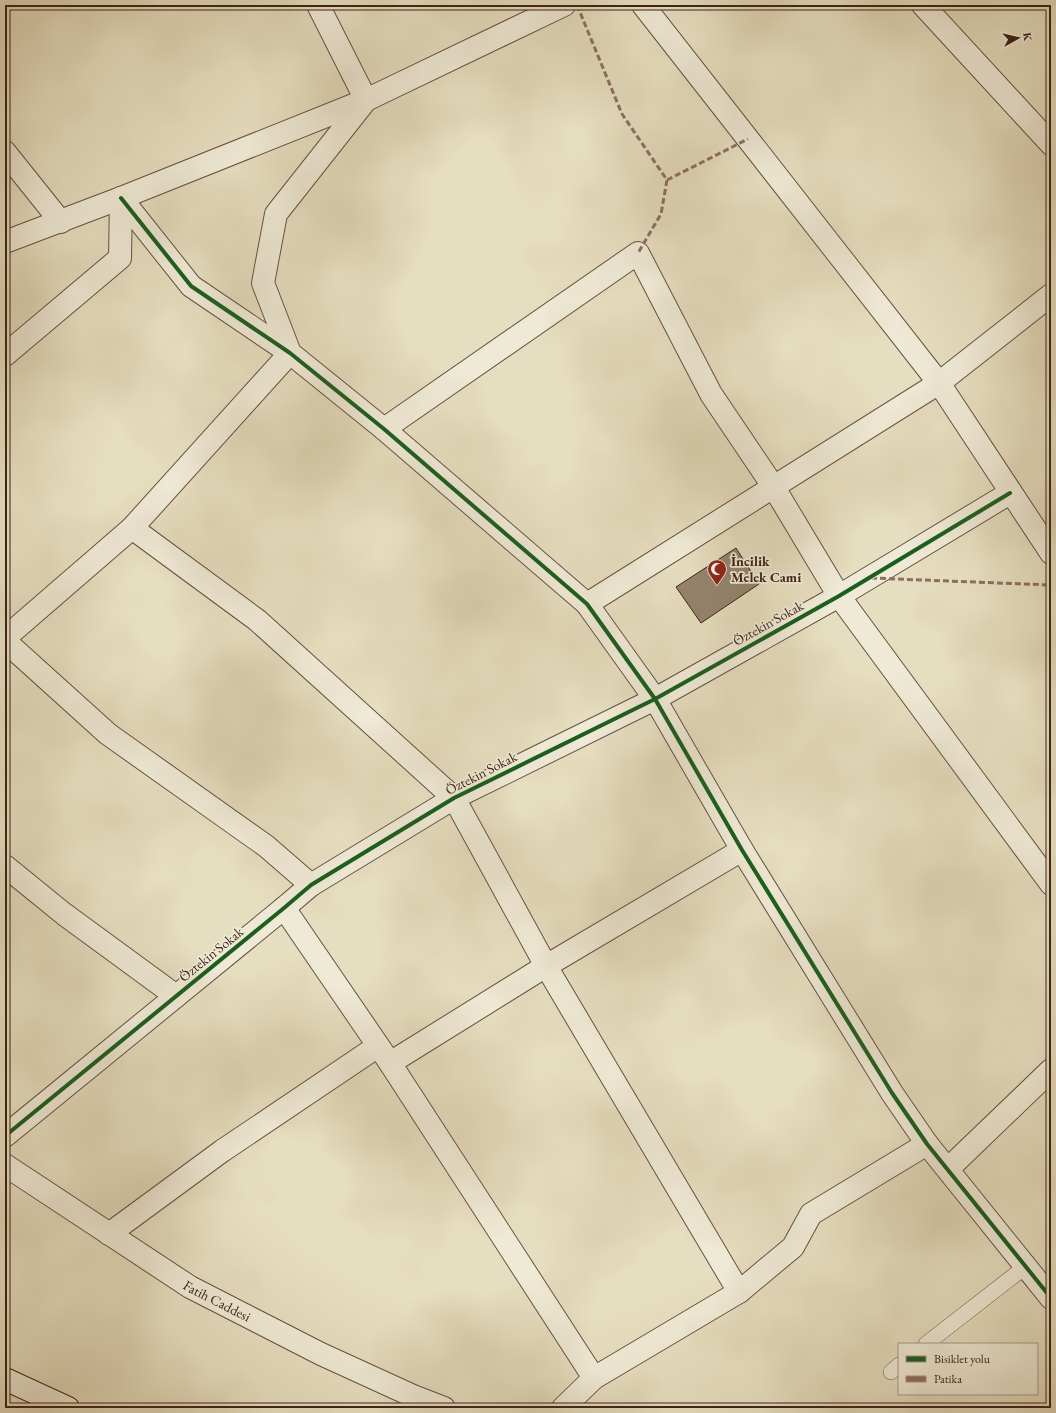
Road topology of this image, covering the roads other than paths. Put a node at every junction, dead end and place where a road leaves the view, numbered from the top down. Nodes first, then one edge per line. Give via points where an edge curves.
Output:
1 (318, 5) edge
2 (564, 5) edge
3 (643, 5) edge
4 (923, 5) edge
5 (366, 100) junction
6 (1051, 144) edge
7 (5, 152) edge
8 (121, 198) junction
9 (61, 222) junction
10 (5, 242) edge
11 (1051, 295) edge
12 (290, 353) junction
13 (5, 355) edge
14 (939, 383) junction
15 (384, 428) junction
16 (772, 486) junction
17 (1010, 493) junction
18 (132, 528) junction
19 (1051, 552) edge
20 (839, 596) junction
21 (587, 604) junction
22 (5, 638) edge
23 (5, 641) edge
24 (655, 699) junction
25 (454, 798) junction
26 (742, 850) junction
27 (5, 866) edge
28 (1051, 884) edge
29 (311, 885) junction
30 (284, 908) junction
31 (546, 966) junction
32 (176, 996) junction
33 (384, 1054) junction
34 (1051, 1070) edge
35 (5, 1136) edge
36 (927, 1144) junction
37 (5, 1164) edge
38 (948, 1169) junction
39 (109, 1234) junction
40 (1025, 1267) junction
41 (739, 1292) junction
42 (1051, 1298) edge
43 (927, 1343) edge
44 (594, 1378) junction
45 (5, 1379) edge
46 (68, 1408) edge
47 (444, 1408) edge
48 (563, 1408) edge

1 - 5 street
2 - 5 street
3 - 14 street
4 - 6 street
5 - 8 street
5 - 12 street via 276,214 262,283
7 - 9 street
8 - 9 street
8 - 12 street via 191,286
8 - 13 street via 120,258
9 - 10 street
11 - 14 street
12 - 15 street
12 - 18 street
14 - 16 street
14 - 17 street
15 - 16 street via 638,254 711,394
15 - 21 street
16 - 20 street
16 - 21 street
17 - 19 street
17 - 20 street, Öztekin Sokak
18 - 22 street
18 - 25 street via 257,620
20 - 24 street, Öztekin Sokak
20 - 28 street
21 - 24 street
23 - 29 street via 108,734 266,846
24 - 25 street, Öztekin Sokak
24 - 26 street
25 - 29 street, Öztekin Sokak
25 - 31 street
26 - 31 street
26 - 36 street via 892,1093
27 - 32 street via 64,914
29 - 30 street, Öztekin Sokak
30 - 32 street, Öztekin Sokak
30 - 33 street
31 - 33 street
31 - 41 street
32 - 35 street, Öztekin Sokak
33 - 39 street via 222,1151
33 - 44 street
34 - 38 street
36 - 38 street
36 - 41 street via 810,1214 793,1247
37 - 39 street, Fatih Caddesi
38 - 40 street
39 - 47 street, Fatih Caddesi via 196,1290 321,1354
40 - 42 street
40 - 43 lane
41 - 44 street
44 - 48 street
45 - 46 street

